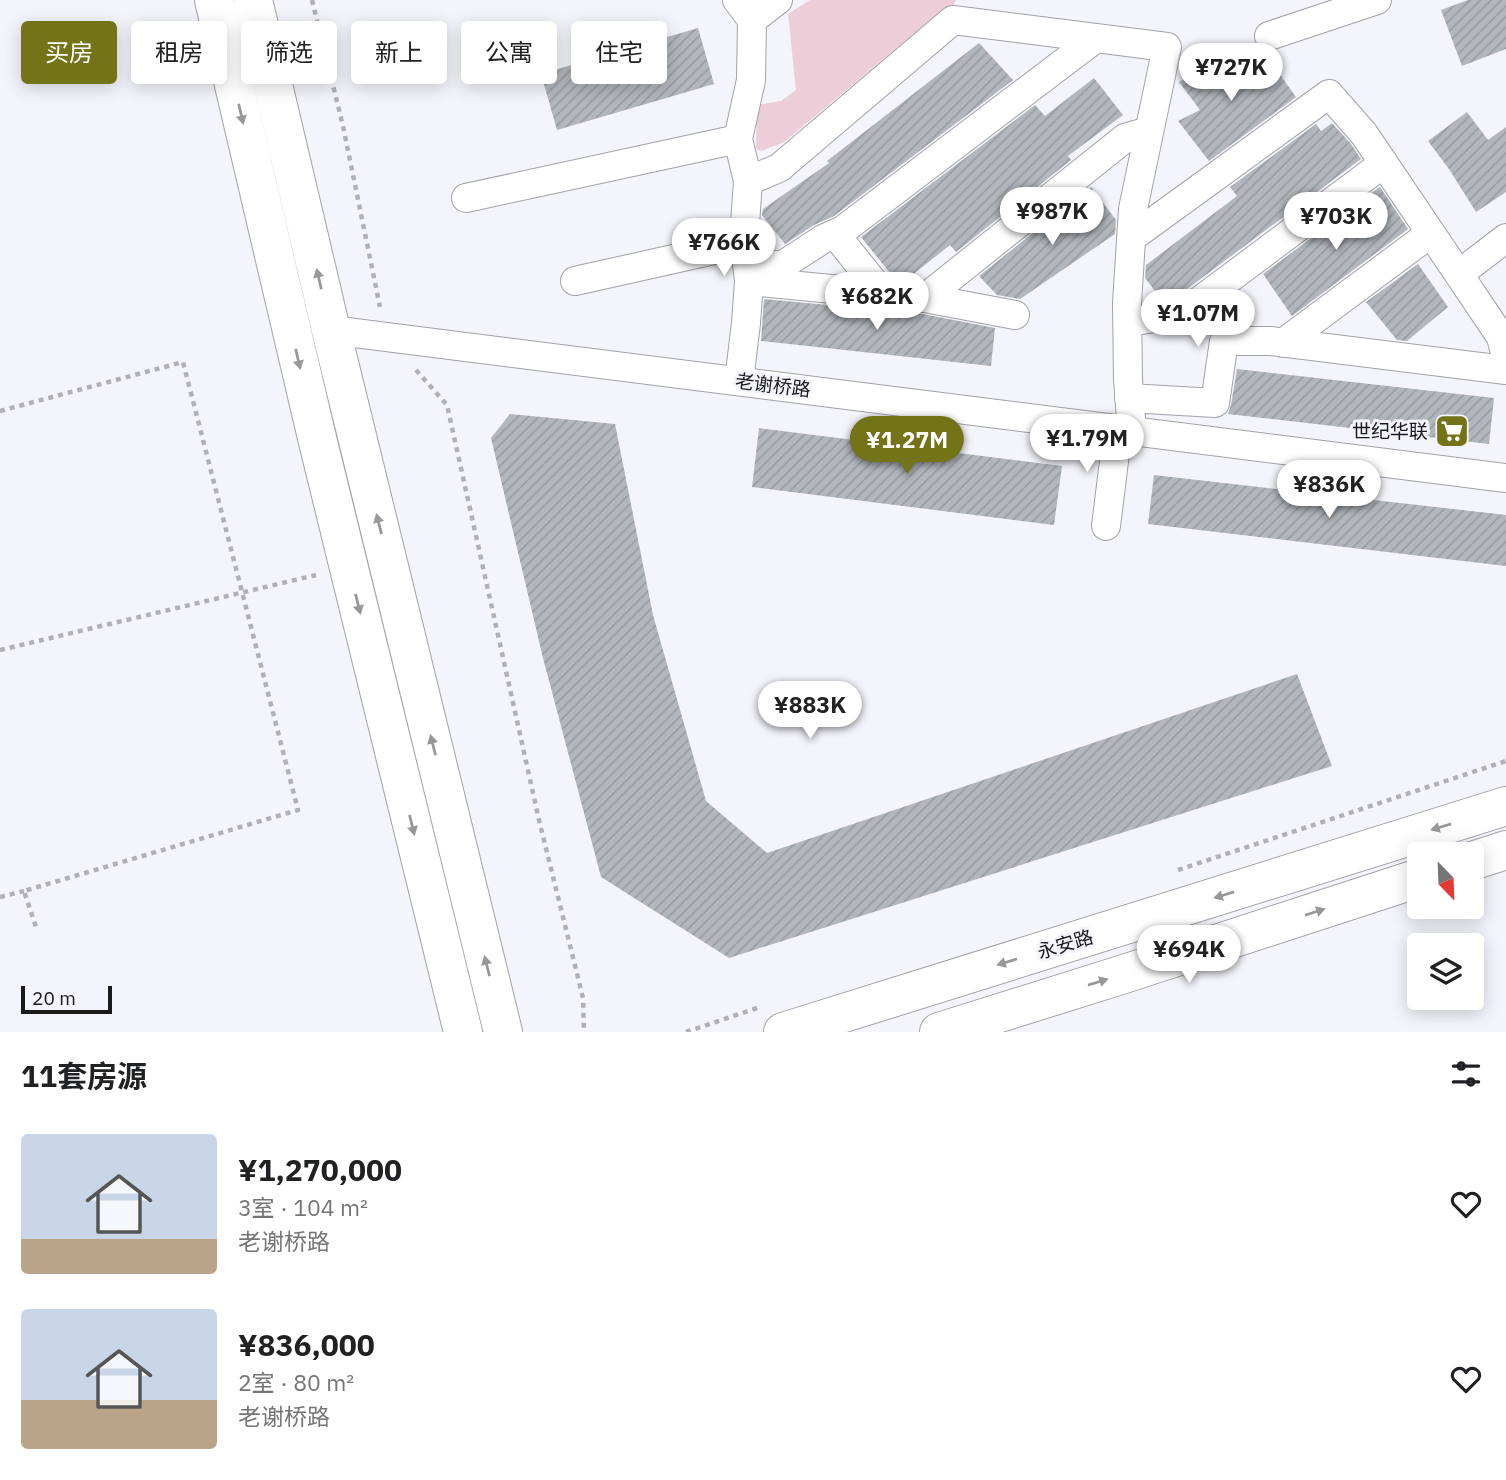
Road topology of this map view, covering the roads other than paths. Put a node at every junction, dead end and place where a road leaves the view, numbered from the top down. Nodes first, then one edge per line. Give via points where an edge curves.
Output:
1 (214, 0) edge
2 (253, 0) edge
3 (778, 0) edge
4 (1377, 0) edge
5 (745, 10) edge
6 (1269, 36) dead end
7 (1096, 38) junction
8 (1149, 131) junction
9 (738, 139) junction
10 (1384, 163) junction
11 (748, 181) junction
12 (466, 198) dead end
13 (1431, 233) junction
14 (835, 234) junction
15 (1131, 238) junction
16 (1506, 239) edge
17 (757, 267) junction
18 (1459, 274) junction
19 (575, 281) dead end
20 (883, 294) junction
21 (925, 298) junction
22 (1015, 315) dead end
23 (1128, 323) junction
24 (331, 330) junction
25 (1283, 343) junction
26 (1506, 357) edge
27 (1506, 370) edge
28 (739, 381) junction
29 (1129, 398) junction
30 (1125, 430) junction
31 (1506, 478) edge
32 (1106, 526) dead end
33 (1506, 806) edge
34 (1506, 850) edge
35 (1484, 858) edge
36 (1407, 882) edge
37 (463, 1032) edge
38 (503, 1032) edge
39 (783, 1032) edge
40 (939, 1032) edge

1 -> 37 main road
24 -> 2 main road
3 - 5 street
4 - 6 street
5 - 9 street via 751,80
7 - 8 street via 1167,47
7 - 11 street via 953,20 779,168
7 - 14 street
8 - 15 street
8 - 21 street via 1125,138
9 - 11 street
9 - 12 street
10 - 13 street
10 - 15 street via 1329,94
10 - 23 street via 1182,314
11 - 17 street
13 - 18 street
13 - 25 street
14 - 17 street via 783,265
14 - 20 street
15 - 23 street
16 - 18 street
17 - 19 street
17 - 20 street
17 - 28 street
18 - 26 street via 1502,337
20 - 21 street
21 - 22 street
23 - 29 street
24 - 28 street, 老谢桥路
38 -> 24 main road
25 - 27 street
25 - 29 street via 1224,341 1215,403
28 - 30 street, 老谢桥路
29 - 30 street
30 - 31 street, 老谢桥路
30 - 32 street
33 -> 39 main road, 永安路
34 - 35 main road
40 -> 36 main road

